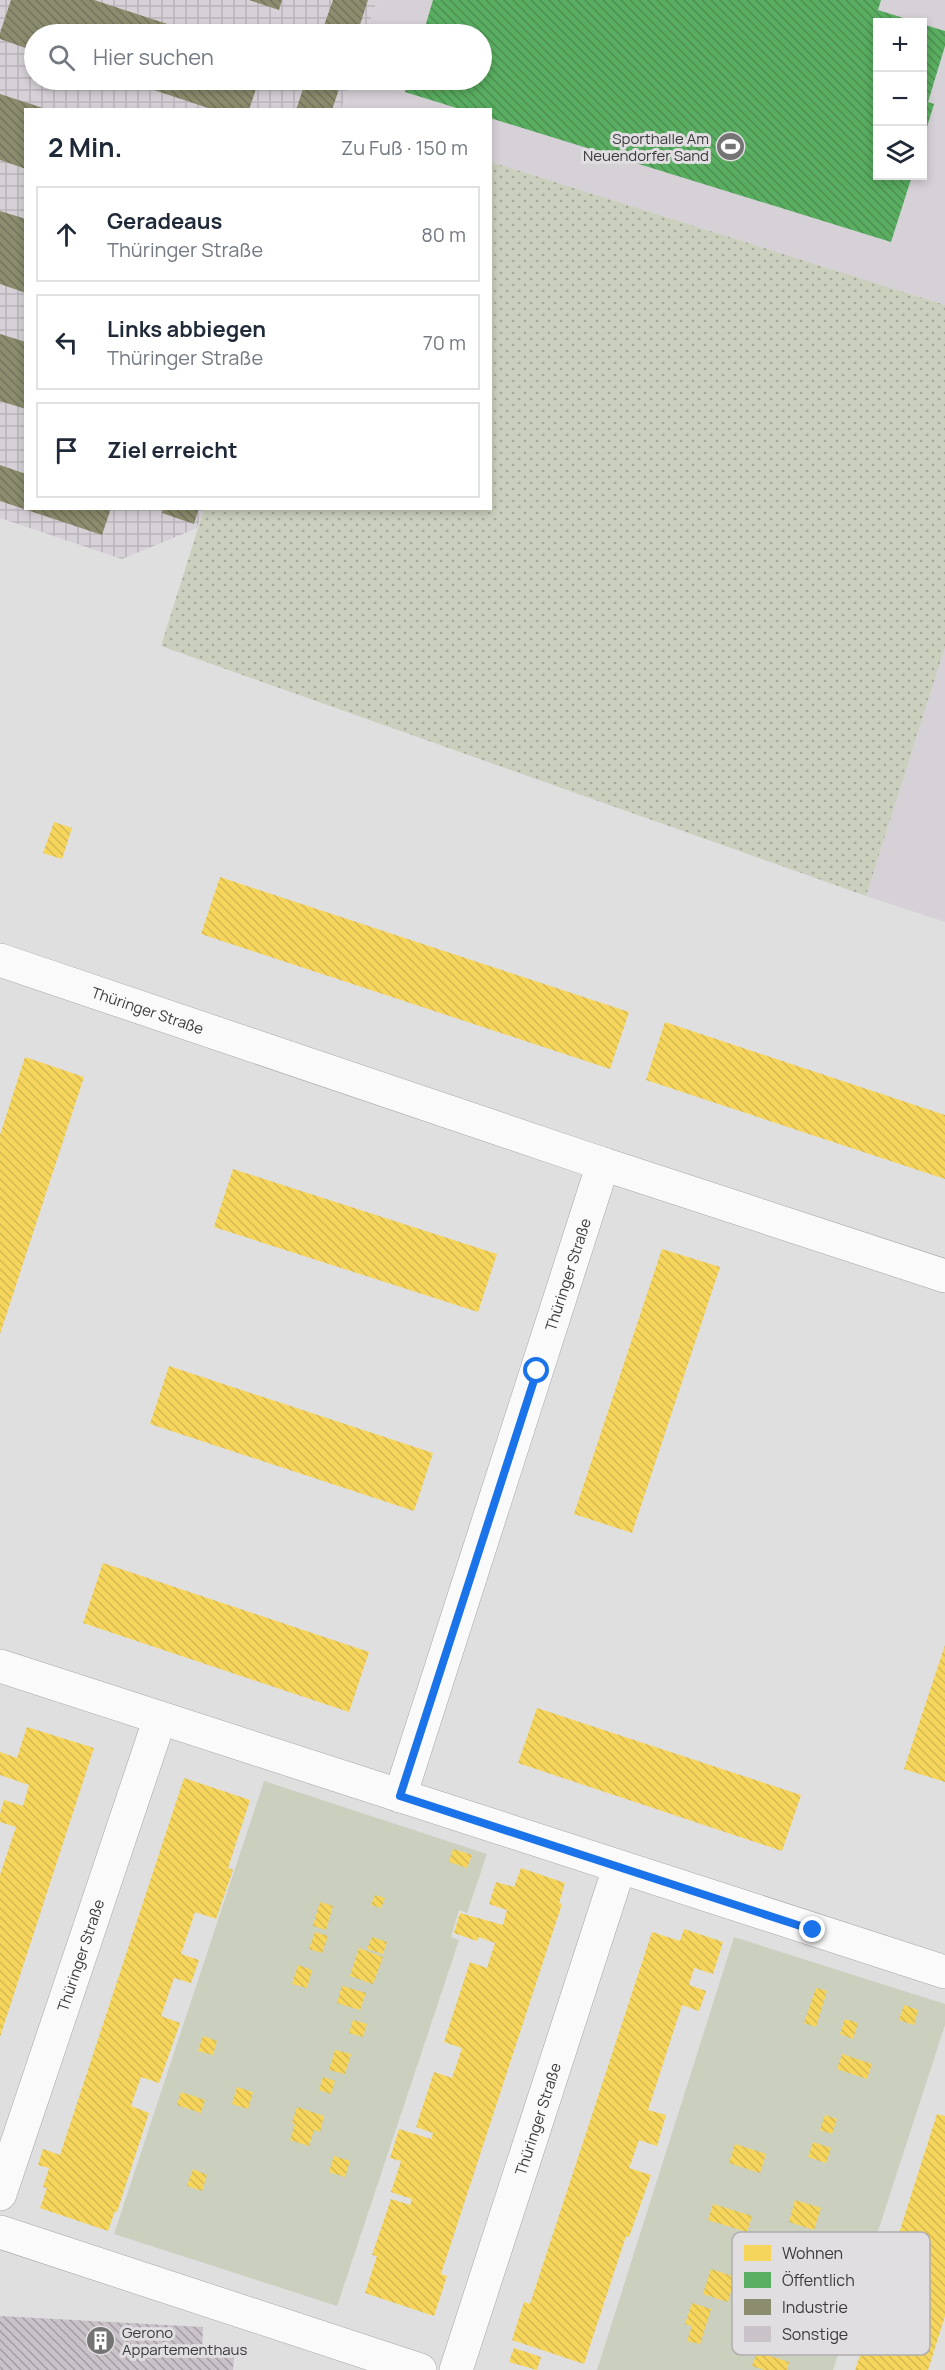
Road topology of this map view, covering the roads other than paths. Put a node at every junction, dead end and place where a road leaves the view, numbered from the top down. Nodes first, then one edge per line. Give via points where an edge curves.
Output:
1 (0, 960) edge
2 (603, 1164) junction
3 (945, 1276) edge
4 (0, 1666) edge
5 (160, 1718) junction
6 (400, 1796) junction
7 (619, 1868) junction
8 (945, 1972) edge
9 (0, 2193) edge
10 (0, 2232) edge
11 (420, 2370) edge
12 (456, 2370) edge

1 - 2 street, Thüringer Straße
2 - 3 street, Thüringer Straße
2 - 6 street, Thüringer Straße
4 - 5 street
5 - 6 street
5 - 9 street, Thüringer Straße
6 - 7 street
7 - 8 street
7 - 12 street, Thüringer Straße
10 - 11 street

